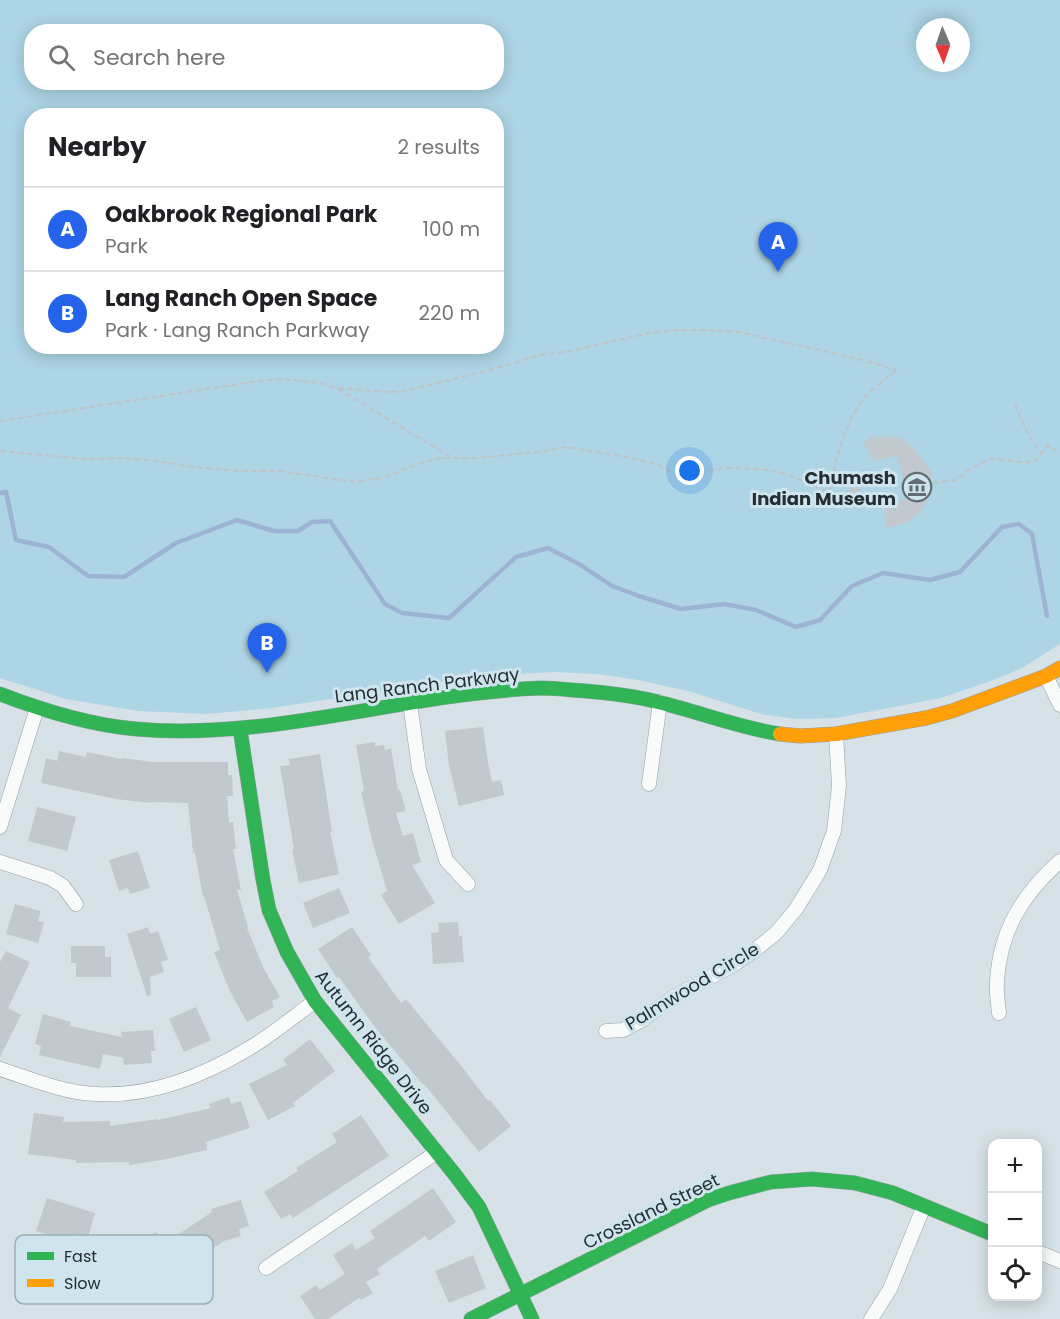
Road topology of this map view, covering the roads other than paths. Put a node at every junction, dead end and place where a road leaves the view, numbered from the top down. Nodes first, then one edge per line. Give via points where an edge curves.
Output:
1 (1060, 668) edge
2 (1046, 676) junction
3 (0, 694) edge
4 (660, 702) junction
5 (411, 703) junction
6 (1060, 705) edge
7 (37, 708) junction
8 (240, 729) junction
9 (836, 735) junction
10 (649, 784) dead end
11 (0, 827) edge
12 (1060, 861) edge
13 (0, 862) edge
14 (468, 884) dead end
15 (76, 904) dead end
16 (315, 1000) junction
17 (999, 1013) dead end
18 (606, 1031) dead end
19 (0, 1069) edge
20 (437, 1152) junction
21 (924, 1206) junction
22 (988, 1232) edge
23 (1042, 1254) edge
24 (1060, 1261) edge
25 (266, 1268) dead end
26 (521, 1295) junction
27 (471, 1319) edge
28 (532, 1319) edge
29 (871, 1319) edge

1 - 2 street, Lang Ranch Parkway
2 - 6 street
2 - 9 street, Lang Ranch Parkway via 952,711
3 - 7 street, Lang Ranch Parkway
4 - 5 street, Lang Ranch Parkway via 543,688
4 - 9 street, Lang Ranch Parkway via 760,731
4 - 10 street
5 - 8 street, Lang Ranch Parkway
5 - 14 street via 420,769 446,860
7 - 8 street, Lang Ranch Parkway via 135,729
7 - 11 street
8 - 16 street, Autumn Ridge Drive via 269,910 287,952
9 - 18 street, Palmwood Circle via 839,786 834,831 820,870 796,909 776,933 733,965 623,1030
12 - 17 street via 1019,907 1007,933 999,960
13 - 15 street via 50,878 63,886
16 - 19 street via 223,1063 184,1080 135,1093 69,1090
16 - 20 street, Autumn Ridge Drive
20 - 25 street
20 - 26 street, Autumn Ridge Drive via 479,1208
21 - 22 street, Crossland Street
21 - 26 street, Crossland Street via 880,1188 840,1180 799,1178 759,1184 708,1200
21 - 29 street via 890,1289
23 - 24 street
26 - 27 street, Crossland Street
26 - 28 street, Autumn Ridge Drive

